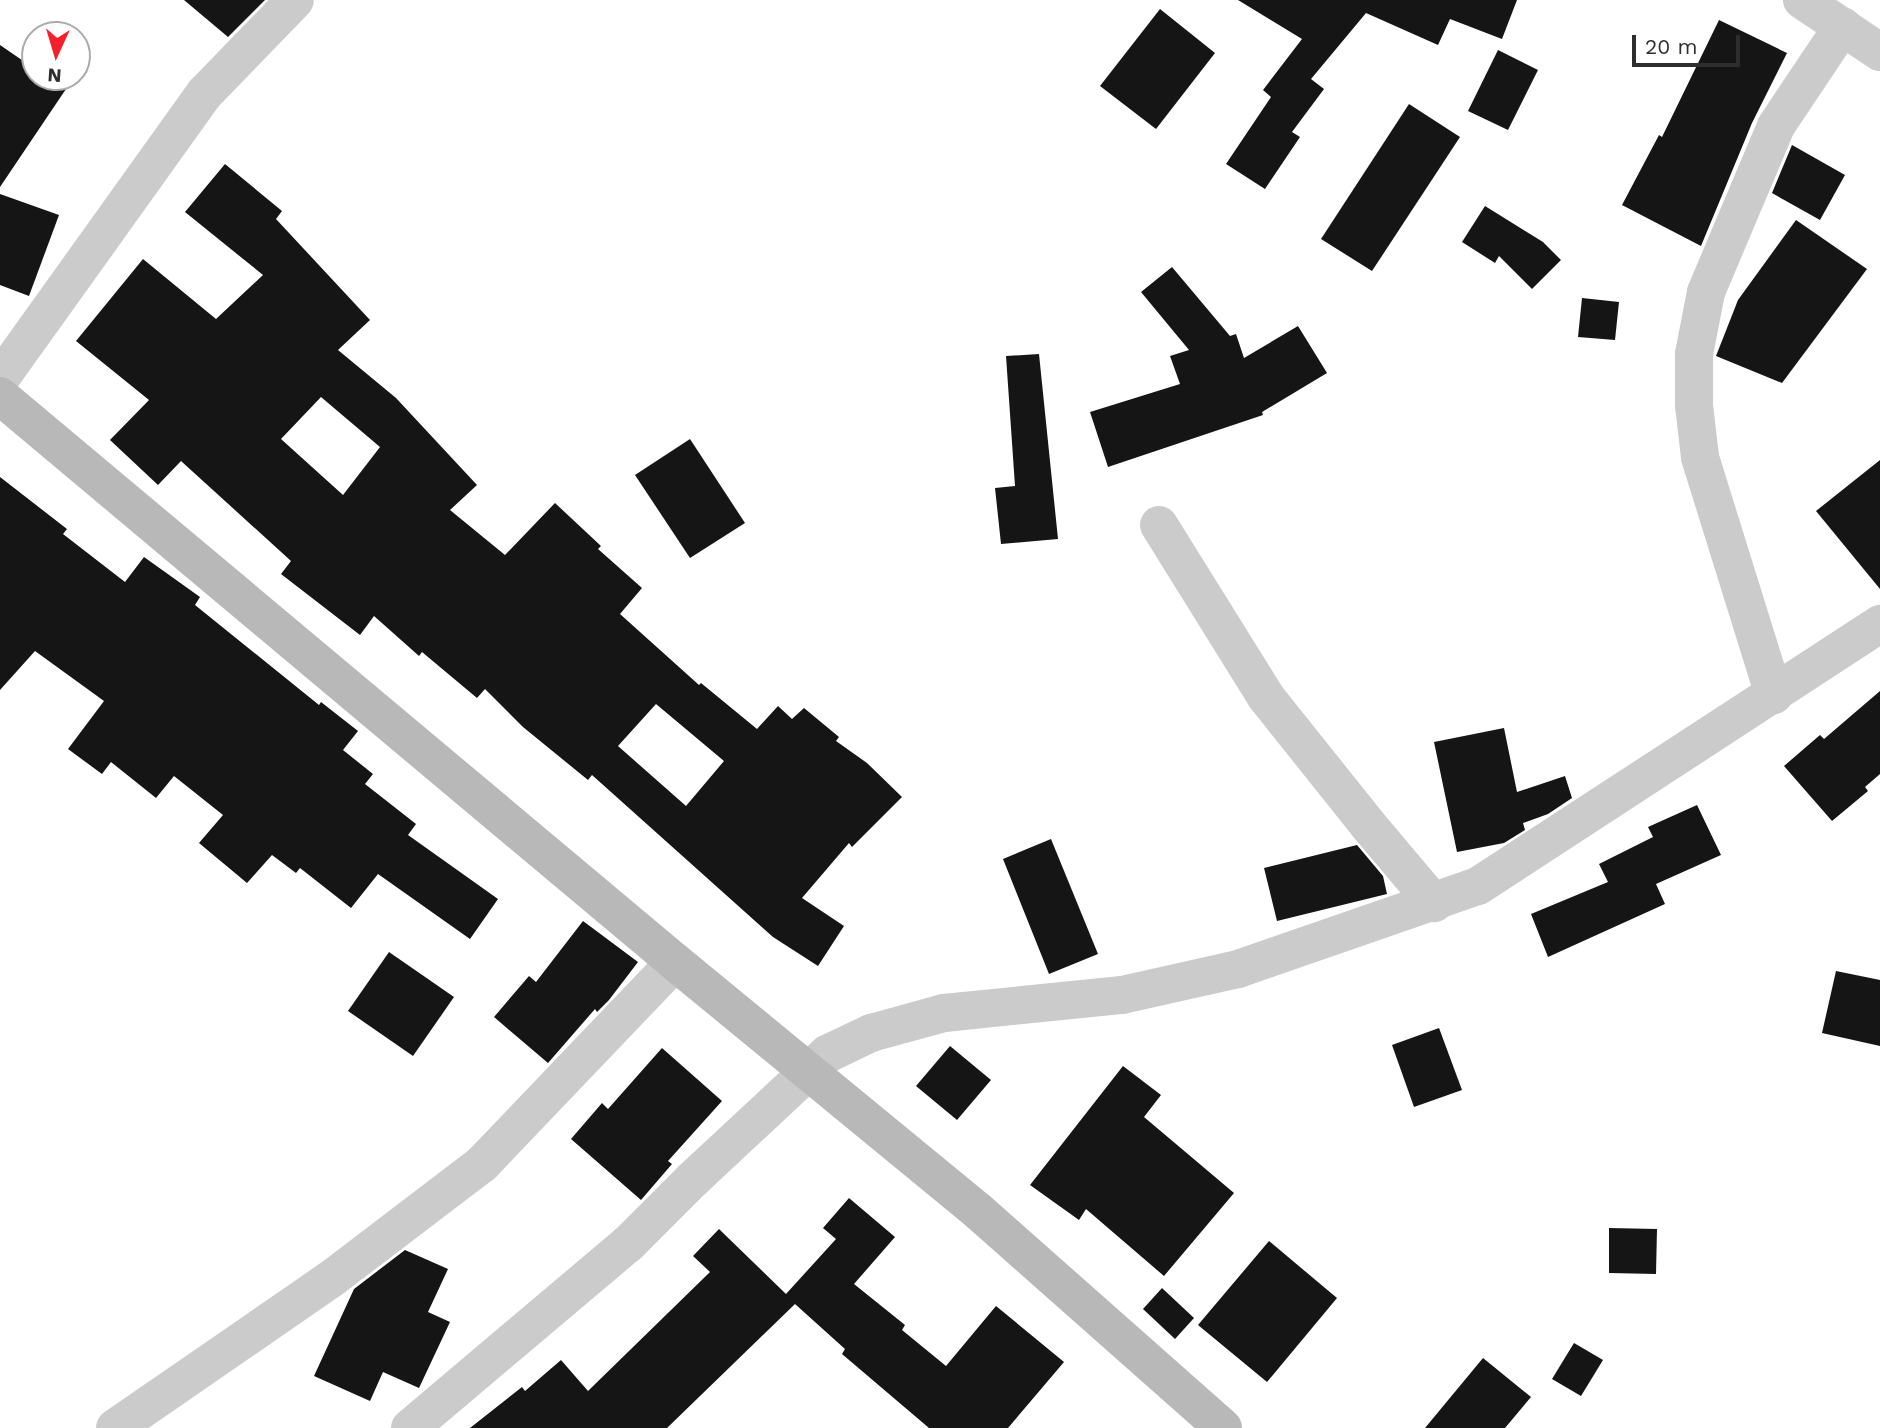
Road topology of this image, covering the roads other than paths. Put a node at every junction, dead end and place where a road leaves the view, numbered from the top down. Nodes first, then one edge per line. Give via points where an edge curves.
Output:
1 (295, 0) edge
2 (1802, 0) edge
3 (1843, 26) junction
4 (1880, 52) edge
5 (0, 379) edge
6 (0, 396) edge
7 (1159, 525) dead end
8 (1880, 624) edge
9 (1774, 695) junction
10 (1434, 903) junction
11 (675, 962) junction
12 (810, 1071) junction
13 (115, 1428) edge
14 (410, 1428) edge
15 (1223, 1428) edge

1 - 5 street via 205,93
2 - 3 street
3 - 4 street
3 - 9 street via 1776,125 1706,292 1693,354 1700,457
6 - 11 street
7 - 10 street via 1266,697
8 - 9 street
9 - 10 street via 1478,886
10 - 12 street via 1238,969 1122,995 944,1013 871,1033 827,1054
11 - 12 street
11 - 13 street via 482,1164 331,1279
12 - 14 street via 628,1244
12 - 15 street via 988,1220

